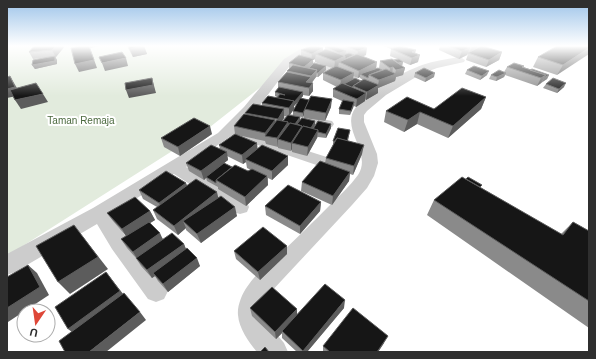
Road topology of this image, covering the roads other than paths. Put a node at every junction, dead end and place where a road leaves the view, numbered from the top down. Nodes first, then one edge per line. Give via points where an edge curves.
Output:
1 (288, 63) edge
2 (309, 63) edge
3 (446, 63) edge
4 (361, 82) edge
5 (249, 110) junction
6 (327, 124) edge
7 (229, 130) junction
8 (174, 167) junction
9 (365, 177) junction
10 (240, 207) dead end
11 (100, 213) junction
12 (7, 265) edge
13 (156, 291) dead end
14 (275, 352) edge

1 - 5 street
2 - 4 street
3 - 9 street via 414,73 361,109 356,123 366,141 370,159
5 - 6 street
5 - 7 street
7 - 8 street
7 - 9 street
8 - 10 street
8 - 11 street
9 - 14 street via 256,293 251,304 250,316 262,337
11 - 12 street
11 - 13 street via 119,243

